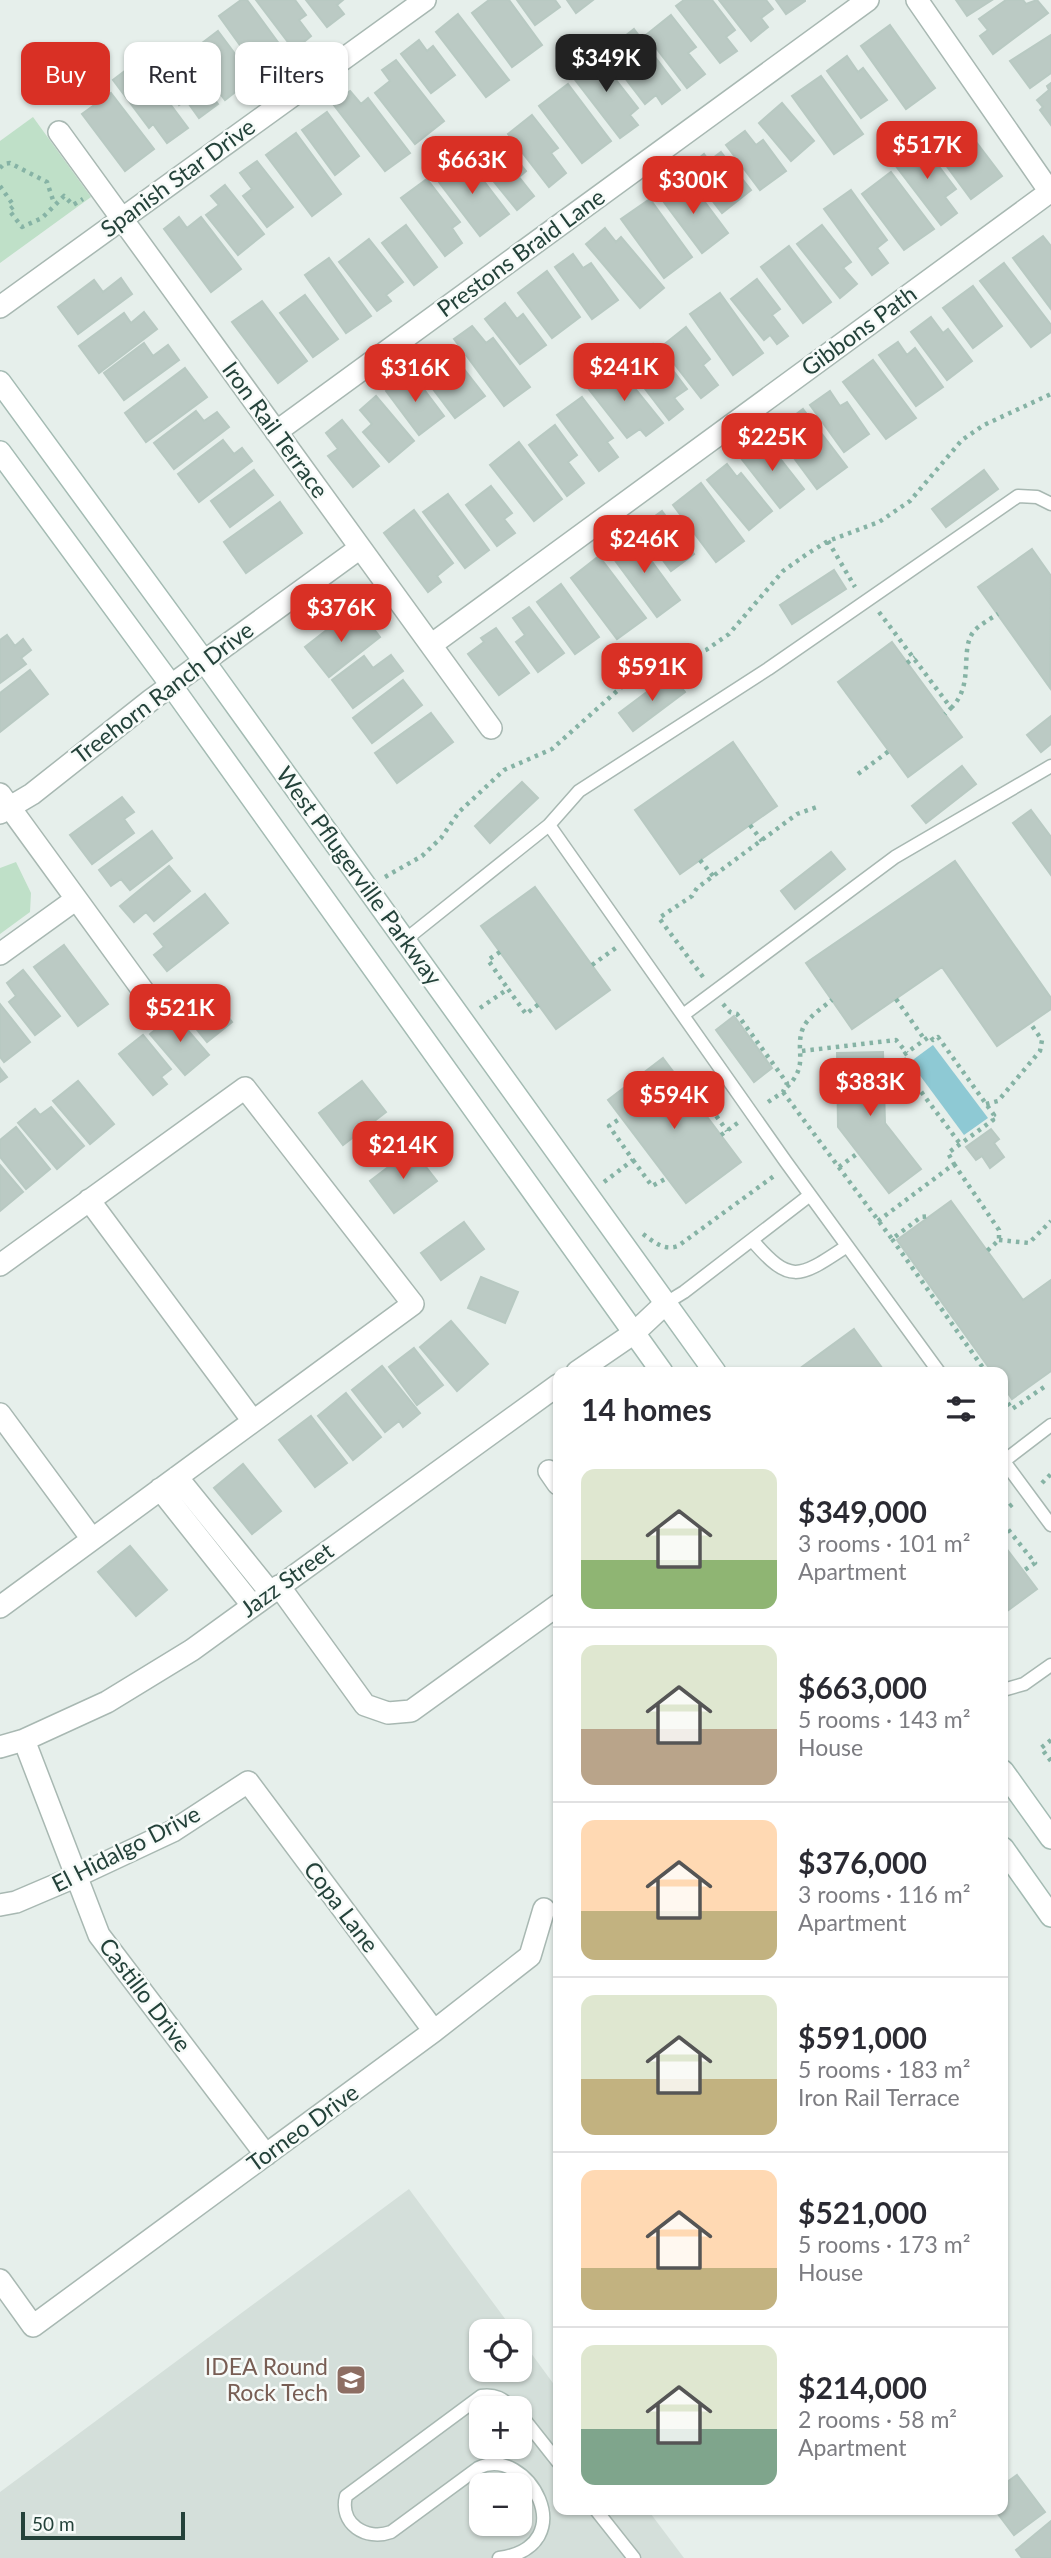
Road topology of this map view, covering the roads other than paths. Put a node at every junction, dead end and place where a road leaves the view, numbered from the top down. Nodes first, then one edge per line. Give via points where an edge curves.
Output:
1 (425, 0) edge
2 (868, 0) edge
3 (917, 0) edge
4 (59, 132) dead end
5 (1051, 191) edge
6 (122, 219) junction
7 (0, 307) edge
8 (0, 382) edge
9 (276, 432) junction
10 (0, 452) edge
11 (1051, 504) edge
12 (360, 548) junction
13 (431, 645) junction
14 (204, 661) junction
15 (171, 685) junction
16 (491, 728) dead end
17 (1051, 766) edge
18 (3, 805) edge
19 (549, 825) junction
20 (75, 900) junction
21 (405, 940) junction
22 (0, 954) edge
23 (144, 992) dead end
24 (683, 1015) junction
25 (810, 1195) junction
26 (89, 1200) junction
27 (752, 1240) junction
28 (846, 1246) junction
29 (0, 1265) edge
30 (666, 1303) junction
31 (634, 1333) junction
32 (584, 1367) edge
33 (659, 1367) edge
34 (711, 1367) edge
35 (935, 1367) edge
36 (553, 1389) edge
37 (0, 1415) edge
38 (253, 1421) junction
39 (1051, 1425) edge
40 (1008, 1456) edge
41 (1008, 1467) edge
42 (168, 1483) junction
43 (1051, 1525) edge
44 (223, 1534) junction
45 (92, 1539) junction
46 (205, 1547) junction
47 (274, 1589) junction
48 (252, 1605) junction
49 (0, 1607) edge
50 (553, 1609) edge
51 (1051, 1665) edge
52 (1008, 1689) edge
53 (24, 1740) junction
54 (0, 1747) edge
55 (1008, 1778) edge
56 (248, 1782) joint
57 (1051, 1838) edge
58 (1008, 1855) edge
59 (77, 1876) junction
60 (0, 1905) edge
61 (544, 1909) dead end
62 (1051, 1916) edge
63 (434, 2031) junction
64 (267, 2154) junction
65 (0, 2280) edge
66 (469, 2405) edge
67 (532, 2429) edge
68 (553, 2456) edge
69 (600, 2515) edge
70 (499, 2558) edge
71 (634, 2558) edge

1 - 6 street, Spanish Star Drive
2 - 9 street, Prestons Braid Lane
3 - 5 street
4 - 6 street, Iron Rail Terrace
5 - 13 street, Gibbons Path
6 - 7 street, Spanish Star Drive
6 - 9 street, Iron Rail Terrace
8 - 14 street, West Pflugerville Parkway
9 - 12 street, Iron Rail Terrace
10 - 15 street, West Pflugerville Parkway
11 - 19 lane via 1037,497 1018,496 579,791
12 - 13 street, Iron Rail Terrace
12 - 14 street, Treehorn Ranch Drive
13 - 16 street, Iron Rail Terrace
14 - 15 street, Treehorn Ranch Drive
14 - 21 street, West Pflugerville Parkway
15 - 18 street, Treehorn Ranch Drive
15 - 31 street, West Pflugerville Parkway
17 - 24 lane via 895,856
18 - 20 street
19 - 21 lane
19 - 24 lane
20 - 22 street
20 - 23 street
21 - 30 street, West Pflugerville Parkway
24 - 25 lane
25 - 27 lane
25 - 28 lane
26 - 29 street
26 - 38 street
26 - 38 street via 245,1088 413,1304
27 - 28 lane via 771,1263 800,1272
27 - 30 lane
28 - 35 lane
30 - 31 street
30 - 34 street, West Pflugerville Parkway
31 - 32 street
31 - 33 street, West Pflugerville Parkway
36 - 47 street, Jazz Street
37 - 45 street
38 - 42 street
39 - 40 lane
41 - 43 lane
42 - 44 street
42 - 45 street
42 - 46 street
44 - 46 street
44 - 47 street
45 - 49 street
46 - 48 street
47 - 48 street, Jazz Street
47 - 50 street via 365,1705 388,1713 411,1711
48 - 53 street, Jazz Street via 192,1650 107,1702
51 - 52 lane via 1024,1685
53 - 54 street, Jazz Street
53 - 59 street, Castillo Drive
55 - 57 street
56 - 59 street, El Hidalgo Drive via 173,1831
56 - 63 street, Copa Lane
58 - 62 street
59 - 60 street, El Hidalgo Drive
59 - 64 street, Castillo Drive via 99,1935
61 - 63 street, Torneo Drive via 530,1956
63 - 64 street, Torneo Drive
64 - 65 street, Torneo Drive via 33,2326
66 - 70 lane via 346,2496 344,2505 357,2530 382,2535 478,2468 487,2464 508,2467 529,2484 545,2519 533,2544 516,2556
67 - 68 lane
69 - 71 lane

